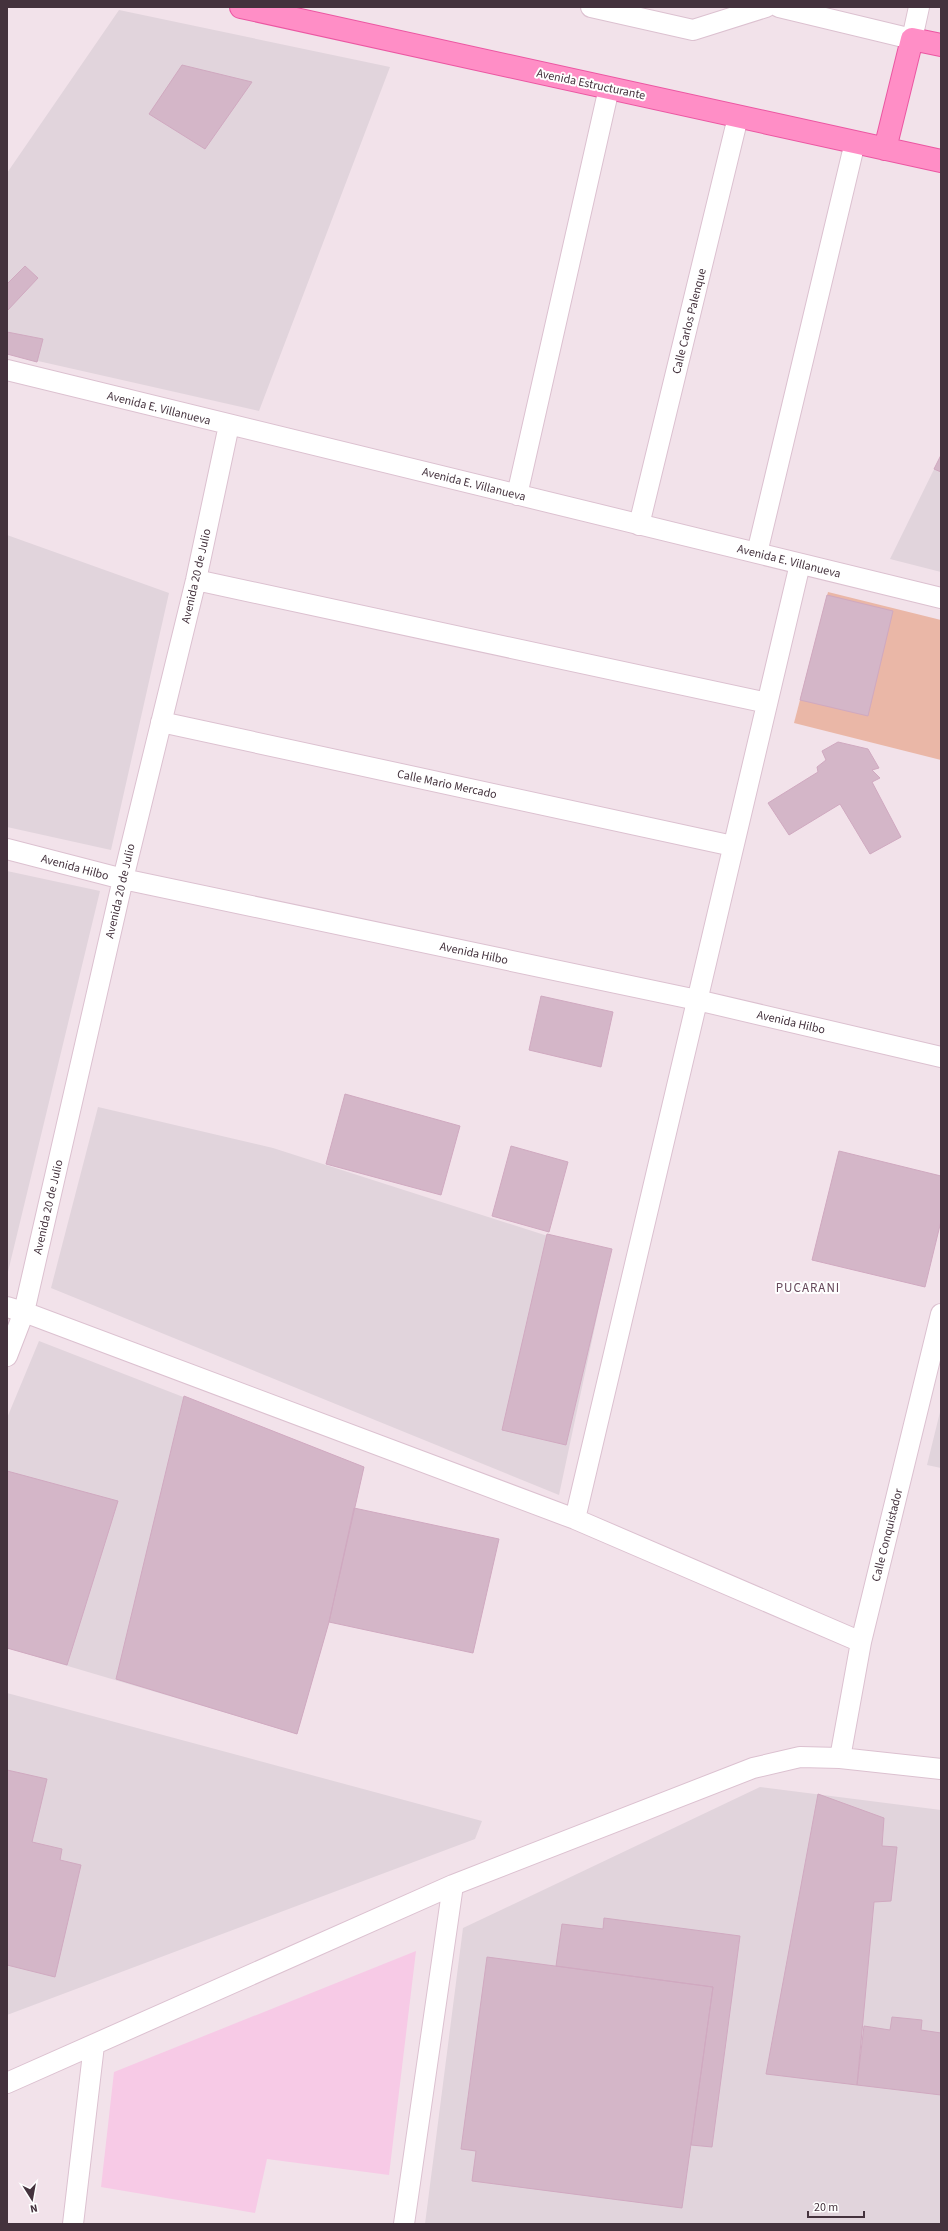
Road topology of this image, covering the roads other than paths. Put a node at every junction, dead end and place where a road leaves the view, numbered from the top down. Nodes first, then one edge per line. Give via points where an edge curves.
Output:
1 (241, 7) edge
2 (592, 7) edge
3 (766, 7) edge
4 (779, 7) edge
5 (919, 7) edge
6 (912, 39) junction
7 (941, 45) edge
8 (609, 88) junction
9 (738, 117) junction
10 (855, 142) junction
11 (884, 149) junction
12 (941, 161) edge
13 (7, 370) edge
14 (229, 425) junction
15 (517, 495) junction
16 (640, 525) junction
17 (757, 553) junction
18 (800, 564) junction
19 (196, 580) junction
20 (941, 598) edge
21 (767, 703) junction
22 (161, 722) junction
23 (733, 846) junction
24 (7, 849) edge
25 (123, 879) junction
26 (697, 1000) junction
27 (941, 1057) edge
28 (15, 1310) edge
29 (941, 1314) edge
30 (7, 1356) edge
31 (575, 1519) junction
32 (861, 1642) junction
33 (840, 1758) junction
34 (941, 1770) edge
35 (453, 1885) junction
36 (94, 2045) junction
37 (7, 2083) edge
38 (73, 2224) edge
39 (404, 2224) edge

1 - 8 main road, Avenida Estructurante
2 - 3 street via 693,30
4 - 6 street
5 - 6 street
6 - 7 main road
6 - 11 main road
8 - 9 main road, Avenida Estructurante
8 - 15 street
9 - 10 main road, Avenida Estructurante
9 - 16 street, Calle Carlos Palenque
10 - 11 main road, Avenida Estructurante
10 - 17 street
11 - 12 main road, Avenida Estructurante
13 - 14 street, Avenida E. Villanueva
14 - 15 street, Avenida E. Villanueva
14 - 19 street, Avenida 20 de Julio
15 - 16 street, Avenida E. Villanueva
16 - 17 street, Avenida E. Villanueva
17 - 18 street, Avenida E. Villanueva
18 - 20 street, Avenida E. Villanueva
18 - 21 street
19 - 21 street
19 - 22 street, Avenida 20 de Julio
21 - 23 street
22 - 23 street, Calle Mario Mercado
22 - 25 street, Avenida 20 de Julio
23 - 26 street
24 - 25 street, Avenida Hilbo
25 - 26 street, Avenida Hilbo
25 - 28 street, Avenida 20 de Julio
26 - 27 street, Avenida Hilbo
26 - 31 street
28 - 30 street, Avenida 20 de Julio
28 - 31 street
29 - 32 street, Calle Conquistador
31 - 32 street
32 - 33 street, Calle Conquistador
33 - 34 street
33 - 35 street via 800,1757 753,1768
35 - 36 street
35 - 39 street
36 - 37 street
36 - 38 street

